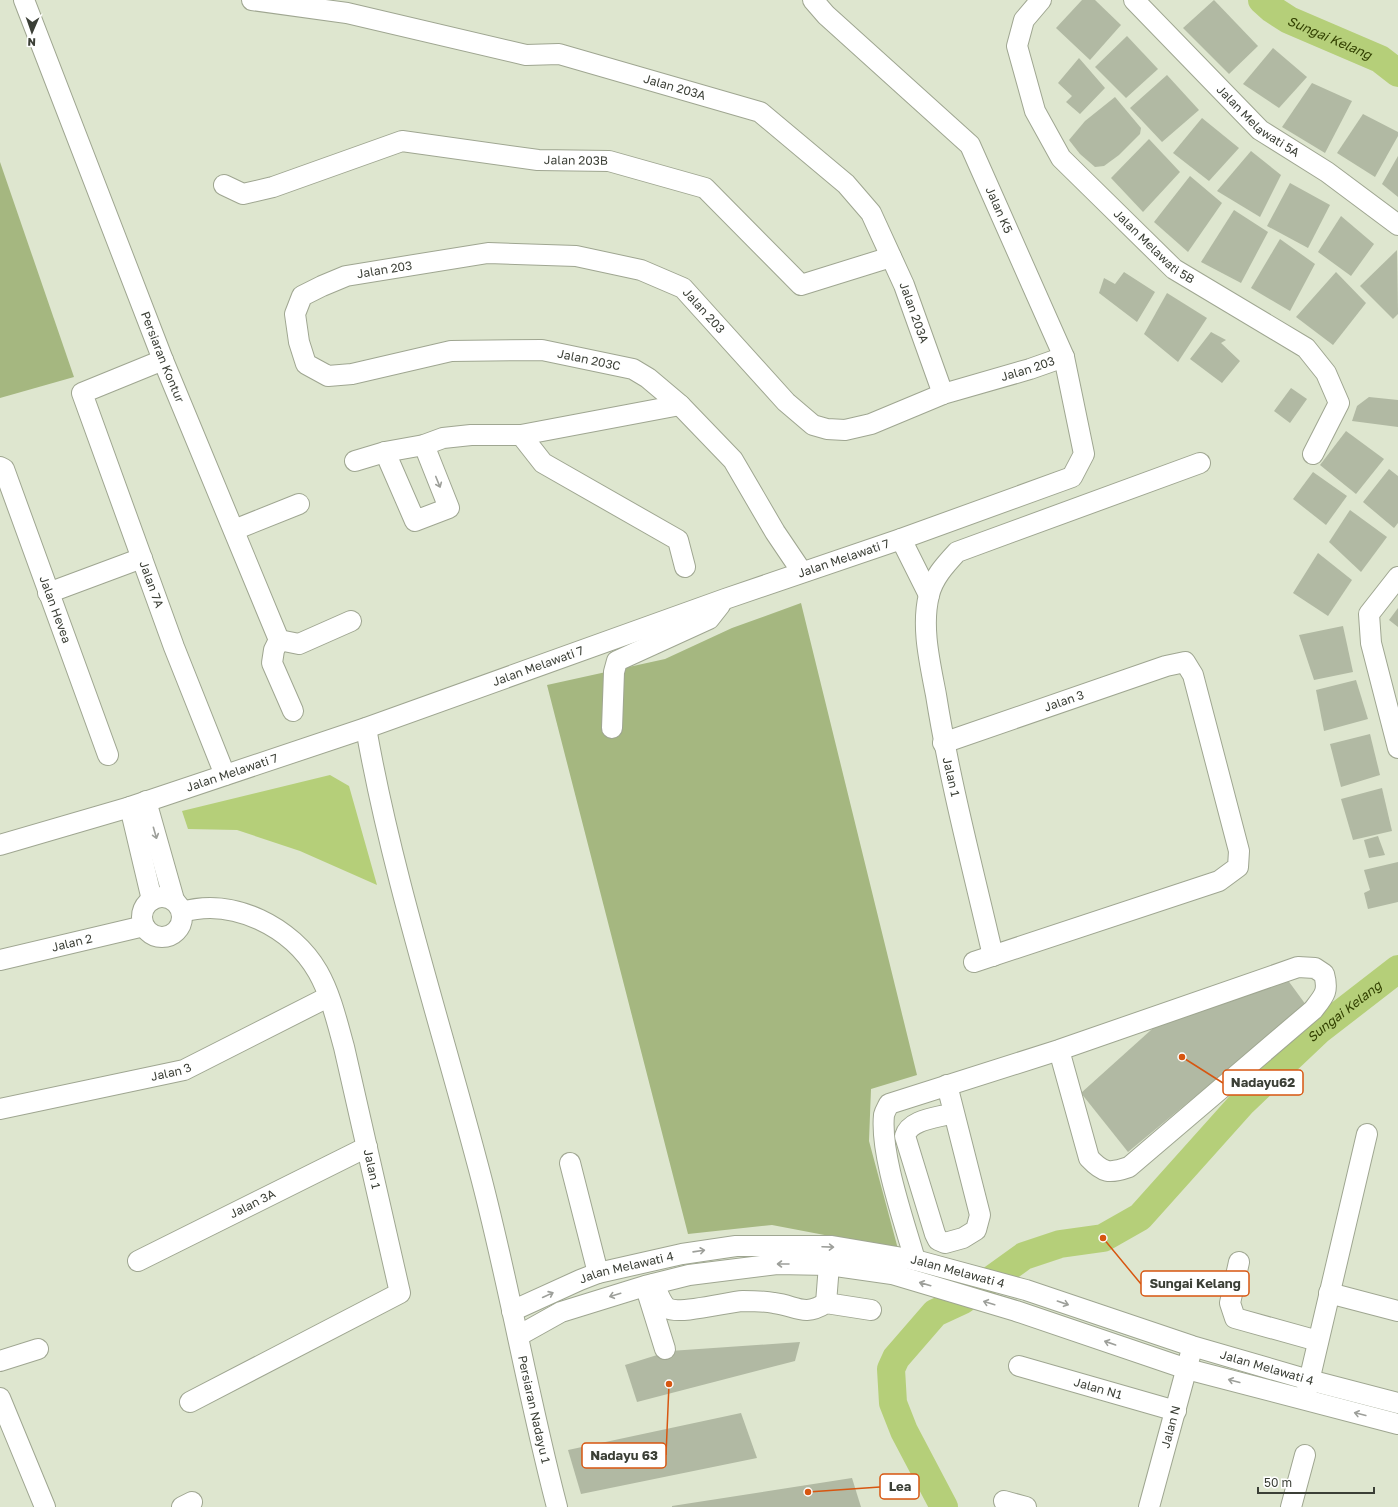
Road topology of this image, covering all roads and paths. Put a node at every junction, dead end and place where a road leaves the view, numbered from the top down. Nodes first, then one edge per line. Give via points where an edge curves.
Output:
1 (24, 0) edge
2 (252, 0) edge
3 (813, 0) edge
4 (1041, 0) edge
5 (1134, 0) edge
6 (224, 186) dead end
7 (1398, 225) edge
8 (891, 257) junction
9 (299, 342) joint
10 (1064, 356) junction
11 (162, 360) junction
12 (943, 394) junction
13 (680, 405) junction
14 (521, 436) junction
15 (424, 445) junction
16 (385, 452) junction
17 (1313, 454) dead end
18 (355, 461) dead end
19 (1200, 463) dead end
20 (0, 467) edge
21 (1072, 477) joint
22 (299, 504) dead end
23 (234, 530) junction
24 (901, 539) junction
25 (142, 558) junction
26 (686, 567) dead end
27 (802, 572) junction
28 (1398, 577) edge
29 (48, 593) junction
30 (929, 595) junction
31 (725, 598) junction
32 (351, 621) dead end
33 (279, 640) junction
34 (294, 712) dead end
35 (366, 728) junction
36 (612, 728) dead end
37 (944, 743) junction
38 (1398, 748) edge
39 (108, 755) dead end
40 (225, 774) junction
41 (138, 804) junction
42 (0, 845) edge
43 (152, 900) junction
44 (178, 906) junction
45 (144, 926) junction
46 (993, 956) junction
47 (0, 960) edge
48 (974, 962) dead end
49 (328, 997) junction
50 (1059, 1050) junction
51 (947, 1085) junction
52 (0, 1109) edge
53 (953, 1113) junction
54 (1367, 1134) dead end
55 (367, 1147) junction
56 (570, 1163) dead end
57 (914, 1260) junction
58 (138, 1261) dead end
59 (1239, 1262) dead end
60 (829, 1265) junction
61 (598, 1273) junction
62 (689, 1275) junction
63 (650, 1285) junction
64 (1329, 1293) junction
65 (826, 1303) junction
66 (695, 1308) junction
67 (871, 1310) dead end
68 (512, 1311) junction
69 (1398, 1311) edge
70 (518, 1336) junction
71 (1318, 1341) junction
72 (1192, 1346) junction
73 (38, 1348) dead end
74 (665, 1349) dead end
75 (0, 1361) edge
76 (1019, 1366) dead end
77 (1187, 1369) junction
78 (1309, 1380) junction
79 (0, 1398) edge
80 (1304, 1400) junction
81 (190, 1402) dead end
82 (1398, 1403) edge
83 (1176, 1412) junction
84 (1398, 1424) edge
85 (1305, 1455) dead end
86 (1004, 1501) dead end
87 (45, 1507) edge
88 (558, 1507) edge
89 (1026, 1507) edge
90 (1149, 1507) edge
91 (1291, 1507) edge

1 - 11 street, Persiaran Kontur
2 - 8 street, Jalan 203A via 347,13 526,55 559,54 760,112 846,184 871,213
3 - 10 street, Jalan K5 via 826,15 970,144
4 - 17 street, Jalan Melawati 5B via 1024,20 1017,46 1035,111 1060,158 1174,269 1306,348 1326,373 1339,403
5 - 7 street, Jalan Melawati 5A via 1260,130 1327,172
6 - 8 street, Jalan 203B via 243,194 274,187 402,141 538,160 609,161 705,188 802,285
8 - 12 street, Jalan 203A via 904,285
9 - 12 street, Jalan 203 via 295,314 302,296 346,276 488,253 576,256 642,270 683,288 786,402 813,425 845,430 871,424
9 - 13 street, Jalan 203C via 306,364 328,376 352,374 451,351 542,350 633,369
10 - 12 street, Jalan 203 via 1030,369
10 - 21 street, Jalan K5 via 1084,454
11 - 23 street, Persiaran Kontur
11 - 25 street, Jalan 7A via 82,393
13 - 14 street
13 - 27 street, Jalan 203C via 733,460 775,532
14 - 15 street via 472,435 443,438
14 - 26 street via 543,462 678,540
15 - 16 street
15 -> 16 street via 449,508 415,521
16 - 18 street
19 - 30 street via 957,552 942,568
20 - 29 street, Jalan Hevea via 4,469
21 - 24 street, Jalan Melawati 7
22 - 23 street
23 - 33 street, Persiaran Kontur
24 - 27 street, Jalan Melawati 7
24 - 30 street
25 - 29 street
25 - 40 street, Jalan 7A via 174,647
27 - 31 street, Jalan Melawati 7
28 - 38 street via 1369,614 1371,643
29 - 39 street, Jalan Hevea
30 - 37 street, Jalan 1 via 927,645
31 - 35 street, Jalan Melawati 7
31 - 36 street via 709,618 617,661 614,672
32 - 33 street via 300,644
33 - 34 street via 272,663
35 - 40 street, Jalan Melawati 7
35 - 68 street, Persiaran Nadayu 1 via 374,774 419,957 478,1163
37 - 46 street, Jalan 1
37 - 46 street, Jalan 3 via 1166,666 1185,662 1193,675 1239,851 1238,867 1219,881
40 - 41 street, Jalan Melawati 7
41 - 42 street, Jalan Melawati 7
41 - 43 street
41 -> 44 street
43 - 44 street via 160,897
43 - 45 street via 142,914
44 - 45 street via 182,924 175,934 158,937 152,935
44 - 49 street, Jalan 1 via 230,909 268,923 301,948 318,972
45 - 47 street, Jalan 2
46 - 48 street
49 - 52 street, Jalan 3 via 184,1070
49 - 55 street, Jalan 1 via 344,1047
50 - 50 street via 1298,967 1315,968 1324,974 1327,984 1325,996 1313,1010 1129,1167 1113,1172 1099,1169 1088,1158
50 - 51 street
51 - 53 street
51 - 57 street via 889,1104 884,1113 889,1166
53 - 53 street via 913,1124 907,1128 905,1136 935,1234 938,1240 945,1243 963,1238 976,1230 980,1215
54 - 64 street
55 - 58 street, Jalan 3A
55 - 81 street, Jalan 1 via 400,1293
56 - 61 street
61 -> 57 street, Jalan Melawati 4 via 682,1254 736,1246 832,1246
57 -> 72 street, Jalan Melawati 4 via 1026,1290
59 - 71 street via 1230,1303 1235,1318
60 -> 62 street, Jalan Melawati 4 via 777,1264
60 - 65 street
77 -> 60 street, Jalan Melawati 4 via 1016,1311 892,1274
68 -> 61 street, Jalan Melawati 4
62 - 63 street, Jalan Melawati 4
62 - 66 street
63 - 66 street via 667,1308 678,1311
63 -> 70 street, Jalan Melawati 4 via 561,1312
63 - 74 street
64 - 69 street
64 - 71 street
65 - 66 street via 815,1310 799,1310 774,1303 744,1301
65 - 67 street
68 - 70 street, Persiaran Nadayu 1
70 - 88 street, Persiaran Nadayu 1 via 538,1434
71 - 78 street
72 - 77 street, Jalan N
72 - 78 street, Jalan Melawati 4
73 - 75 street
76 - 83 street, Jalan N1
80 -> 77 street, Jalan Melawati 4
77 - 83 street, Jalan N
78 - 80 street
78 - 82 street, Jalan Melawati 4
79 - 87 street
84 -> 80 street, Jalan Melawati 4
83 - 90 street, Jalan N
85 - 91 street
86 - 89 street

